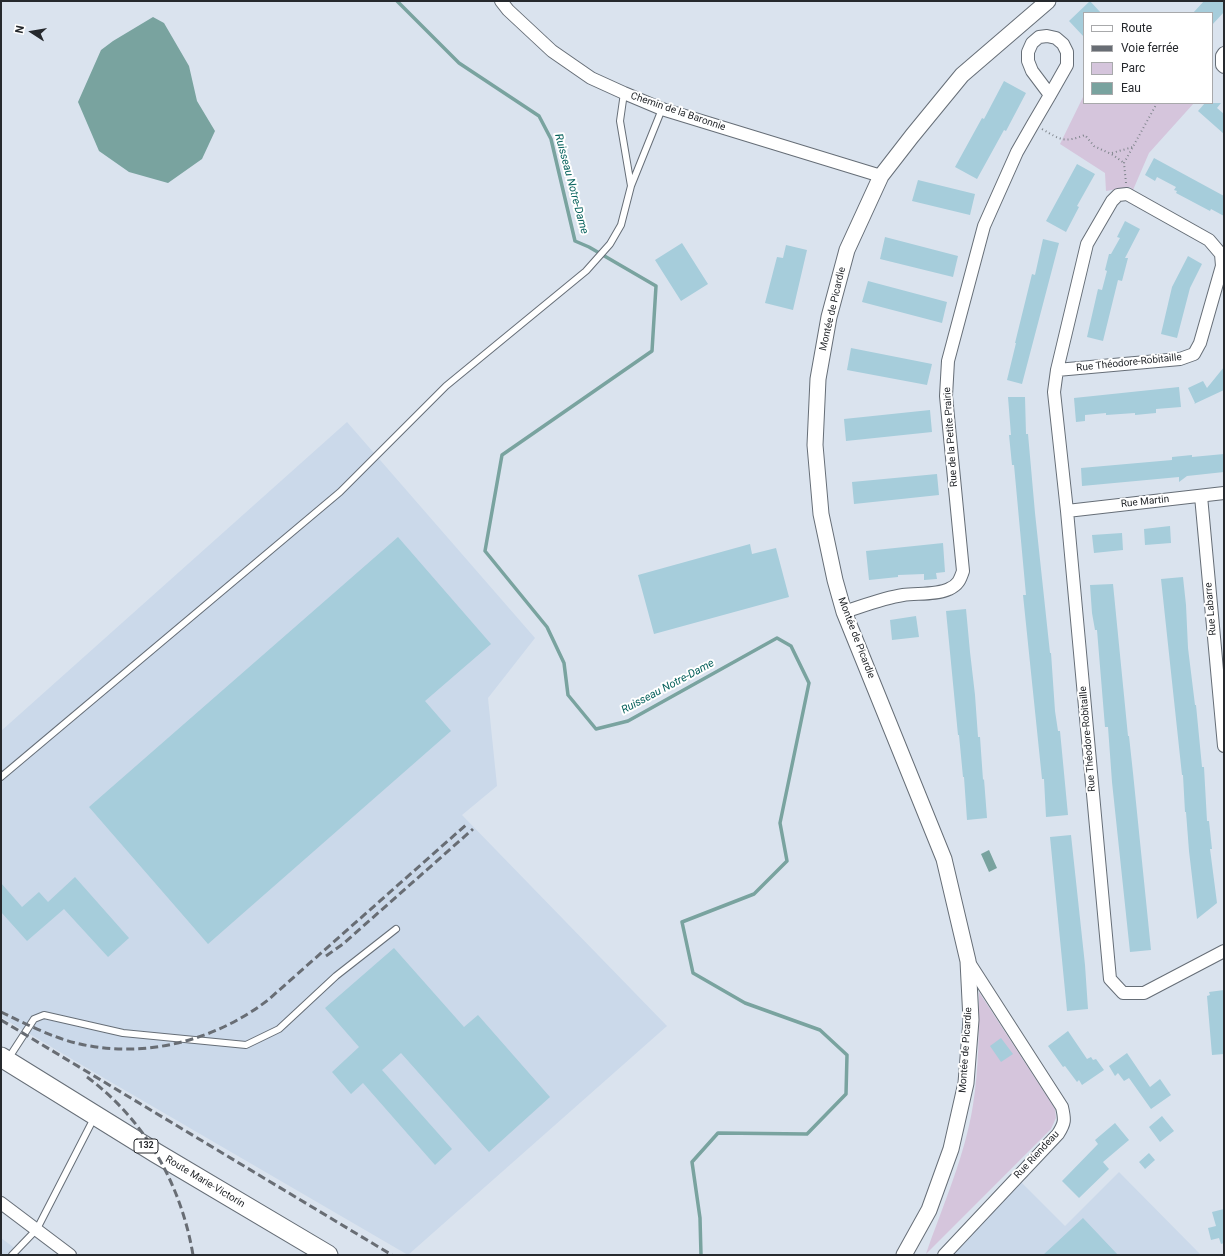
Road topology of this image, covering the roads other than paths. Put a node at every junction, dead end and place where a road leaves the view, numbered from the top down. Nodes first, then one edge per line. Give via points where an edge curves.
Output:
1 (500, 1) edge
2 (1048, 1) edge
3 (1224, 53) edge
4 (1224, 67) edge
5 (624, 93) junction
6 (1050, 95) junction
7 (662, 109) junction
8 (881, 176) junction
9 (631, 186) junction
10 (1057, 370) junction
11 (1224, 493) edge
12 (1201, 496) junction
13 (1067, 511) junction
14 (844, 612) junction
15 (1224, 746) edge
16 (1, 777) edge
17 (396, 929) dead end
18 (1224, 950) edge
19 (968, 961) junction
20 (4, 1059) edge
21 (96, 1115) junction
22 (1, 1203) edge
23 (37, 1229) junction
24 (12, 1255) edge
25 (70, 1255) edge
26 (328, 1255) edge
27 (904, 1255) edge
28 (944, 1255) edge

1 - 5 street, Chemin de la Baronnie via 552,51 591,78
2 - 8 street, Montée de Picardie via 962,75
3 - 4 street
5 - 7 street, Chemin de la Baronnie
5 - 9 lane via 620,120
6 - 6 street, Rue de la Petite Prairie via 1067,65 1068,52 1056,38 1047,36 1032,43 1028,61 1032,71
6 - 14 street, Rue de la Petite Prairie via 1017,152 984,226 948,361 946,396 963,571 959,582 948,590 884,599
7 - 8 street, Chemin de la Baronnie
7 - 9 lane
8 - 14 street, Montée de Picardie via 847,250 829,317 818,379 815,445 821,514 834,580
9 - 16 lane via 620,225 610,244 586,271 446,386 340,492
10 - 10 street, Rue Théodore-Robitaille via 1087,244 1118,195 1127,194 1209,240 1221,254 1222,266 1200,343 1194,354 1180,359
10 - 13 street, Rue Théodore-Robitaille via 1054,392
11 - 12 street, Rue Martin
12 - 13 street, Rue Martin
12 - 15 street, Rue Labarre
13 - 18 street, Rue Théodore-Robitaille via 1110,979 1124,993 1144,992
14 - 19 street, Montée de Picardie via 944,859
17 - 20 lane via 336,976 279,1029 246,1045 123,1034 44,1015 34,1019
19 - 27 street, Montée de Picardie via 971,1020 964,1090 944,1170 929,1210
19 - 28 street, Rue Riendeau via 1062,1107 1065,1118 1064,1126 1058,1134
20 - 21 main road, Route Marie-Victorin / 132
21 - 23 lane
21 - 26 main road, Route Marie-Victorin / 132
22 - 23 street
23 - 24 lane
23 - 25 street

